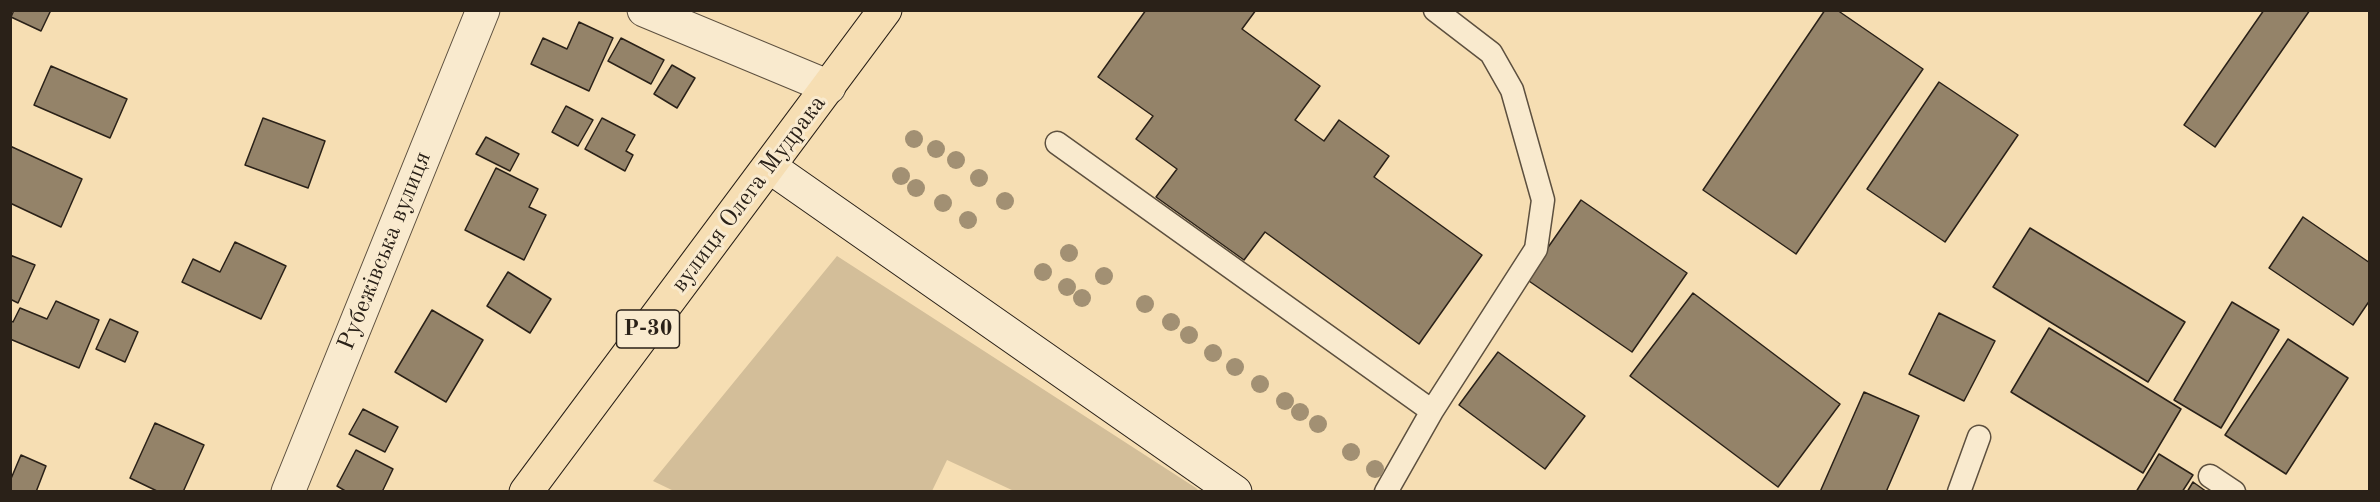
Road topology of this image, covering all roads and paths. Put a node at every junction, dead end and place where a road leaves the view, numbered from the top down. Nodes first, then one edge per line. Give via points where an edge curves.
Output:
1 (483, 10) edge
2 (644, 10) edge
3 (885, 10) edge
4 (1435, 10) edge
5 (829, 87) junction
6 (1057, 143) dead end
7 (770, 167) junction
8 (1432, 411) junction
9 (1979, 437) dead end
10 (2210, 476) dead end
11 (288, 492) edge
12 (526, 492) edge
13 (1235, 492) edge
14 (1386, 492) edge
15 (1959, 492) edge
16 (2234, 492) edge

1 - 11 street, Рубежівська вулиця
2 - 5 street
3 - 5 main road, вулиця Олега Мудрака / Р-30
4 - 8 lane via 1491,53 1512,90 1543,200 1536,249
5 - 7 main road, вулиця Олега Мудрака / Р-30
6 - 8 lane
7 - 12 main road, вулиця Олега Мудрака / Р-30
7 - 13 street
8 - 14 lane
9 - 15 lane
10 - 16 lane

